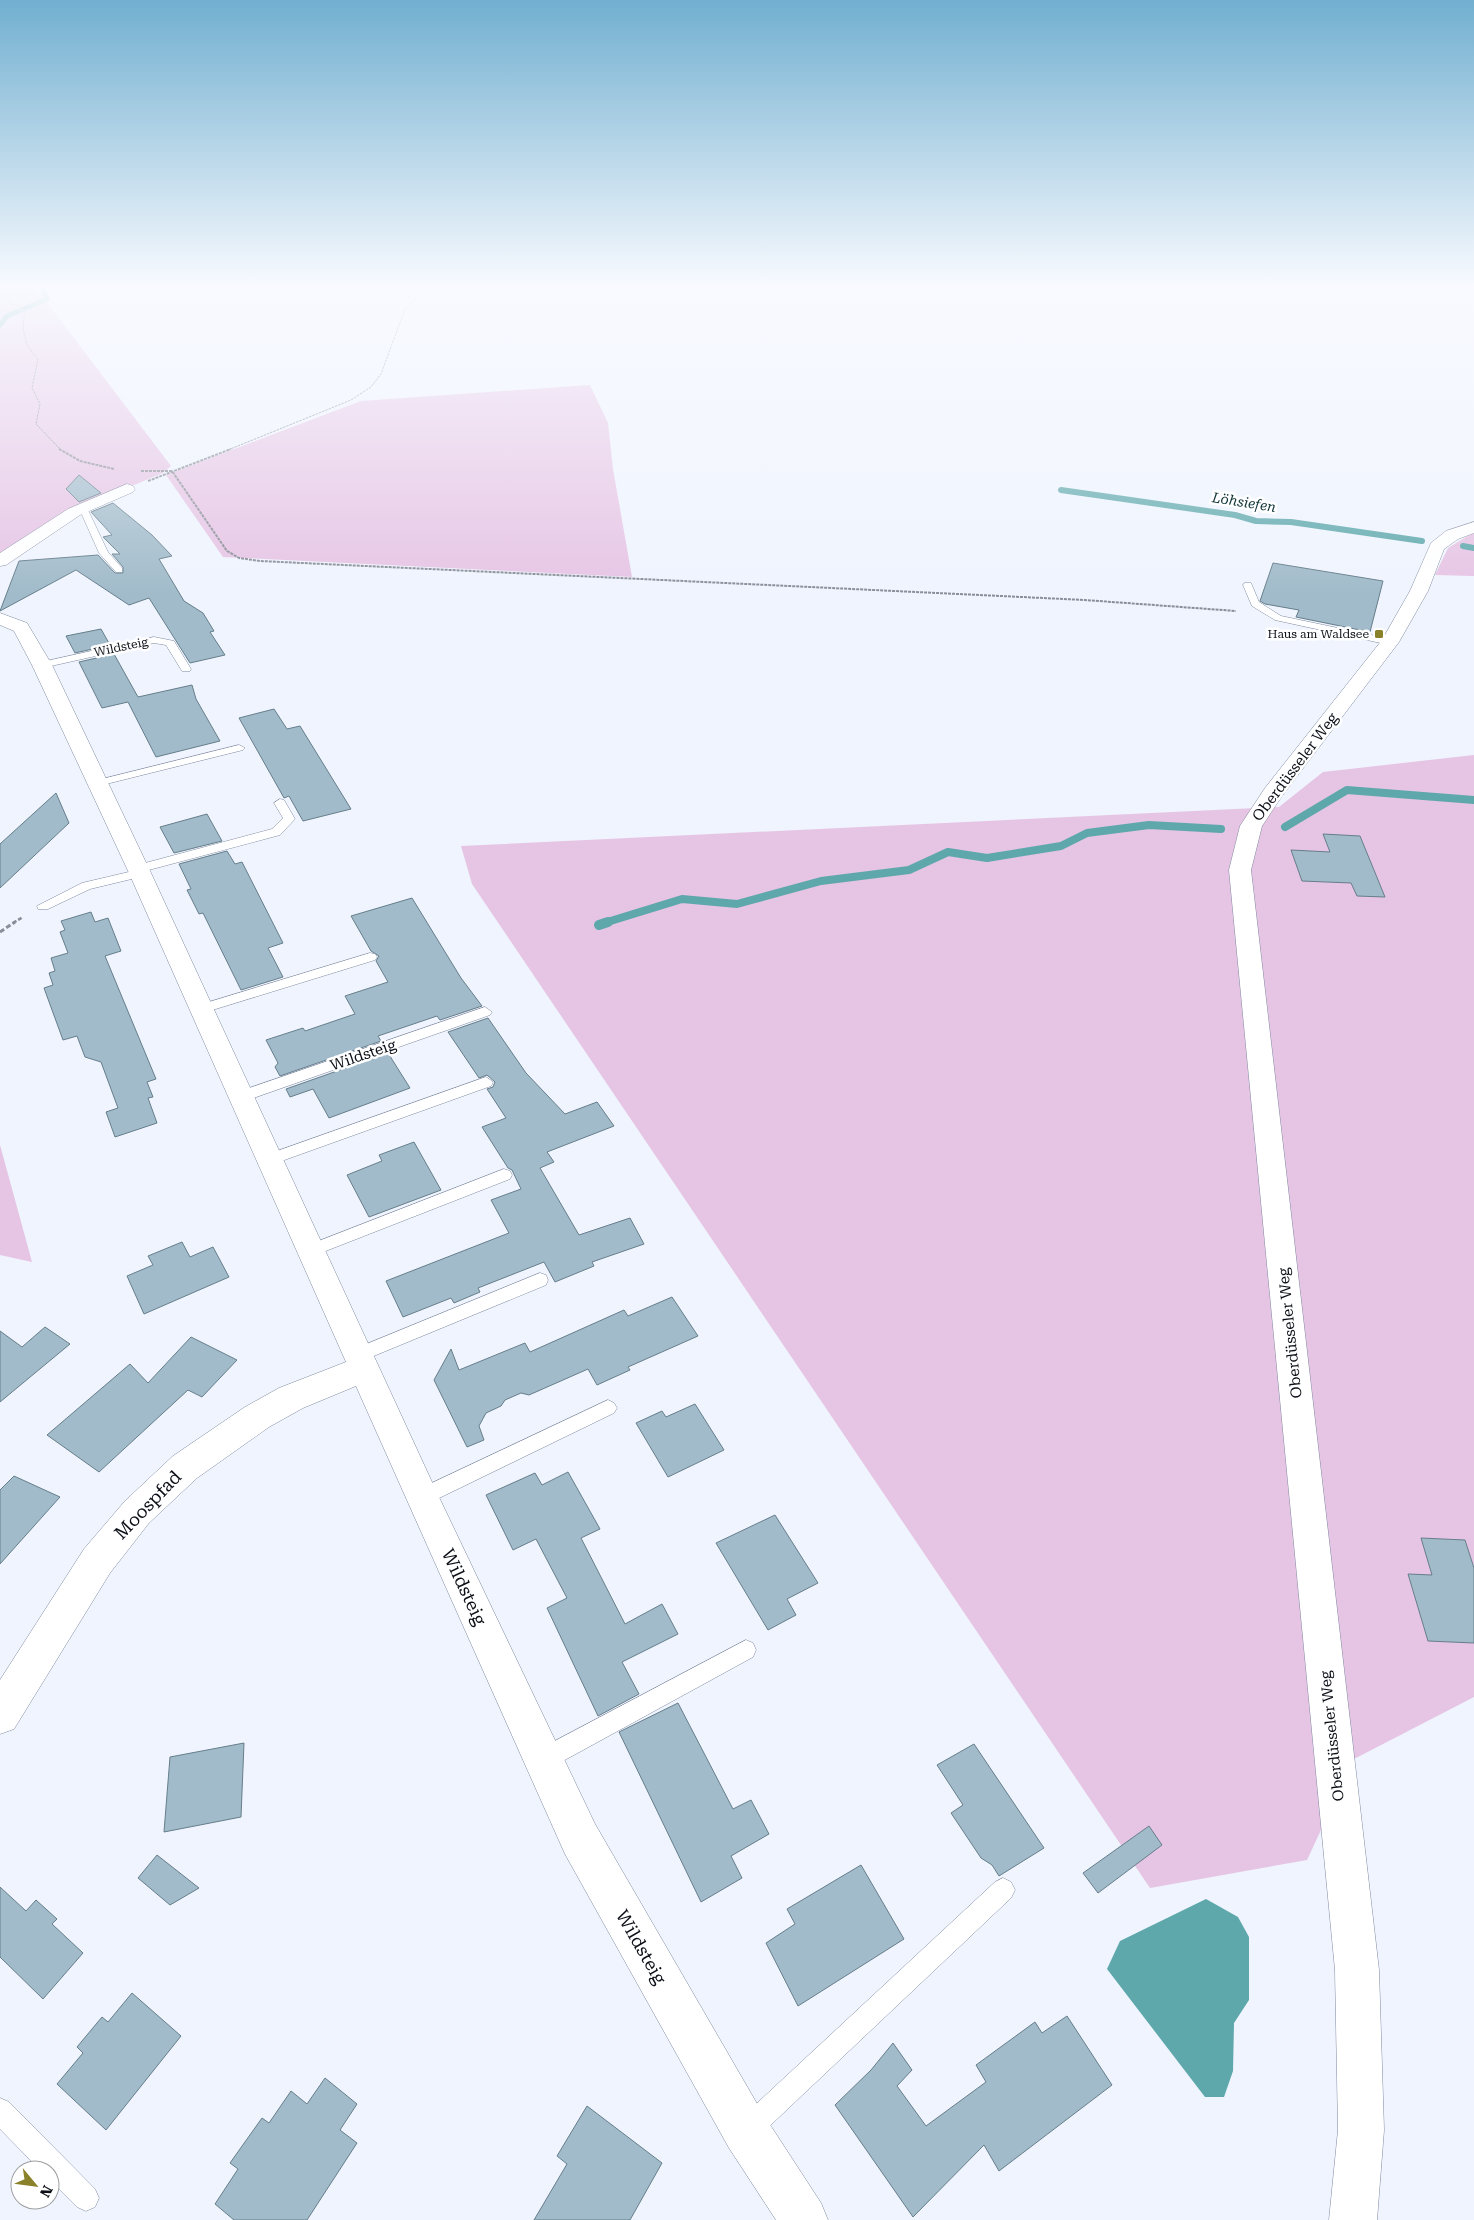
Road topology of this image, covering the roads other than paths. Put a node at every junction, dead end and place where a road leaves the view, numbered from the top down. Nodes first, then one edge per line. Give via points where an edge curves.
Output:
1 (127, 489) road end
2 (83, 508) junction
3 (1474, 527) edge
4 (0, 561) edge
5 (119, 570) dead end
6 (1248, 584) dead end
7 (0, 618) edge
8 (1390, 642) junction
9 (42, 665) junction
10 (186, 669) dead end
11 (239, 748) dead end
12 (98, 783) junction
13 (280, 803) dead end
14 (139, 871) junction
15 (43, 906) dead end
16 (370, 957) dead end
17 (201, 1009) junction
18 (485, 1012) dead end
19 (486, 1082) dead end
20 (240, 1097) junction
21 (271, 1159) junction
22 (504, 1175) dead end
23 (312, 1250) junction
24 (540, 1280) dead end
25 (361, 1362) junction
26 (608, 1408) dead end
27 (422, 1497) junction
28 (746, 1650) dead end
29 (0, 1715) edge
30 (544, 1759) junction
31 (1003, 1890) dead end
32 (0, 2110) edge
33 (746, 2131) junction
34 (86, 2198) dead end
35 (804, 2220) edge
36 (1353, 2220) edge

1 - 2 street
2 - 4 street
2 - 5 lane via 104,552
3 - 8 street, Oberdüsseler Weg via 1452,535 1436,547 1419,591
6 - 8 lane via 1255,604 1269,614 1295,623
7 - 9 street, Wildsteig via 20,627
8 - 36 street, Oberdüsseler Weg via 1251,826 1240,870 1357,1970 1361,2130
9 - 10 lane, Wildsteig via 154,640 170,642
9 - 12 street, Wildsteig
11 - 12 lane
12 - 14 street, Wildsteig
13 - 14 lane via 289,819 276,832
14 - 15 lane via 86,886
14 - 17 street, Wildsteig
16 - 17 lane
17 - 20 street, Wildsteig
18 - 20 lane, Wildsteig
19 - 21 lane
20 - 21 street, Wildsteig
21 - 23 street, Wildsteig
22 - 23 lane
23 - 25 street, Wildsteig
24 - 25 lane
25 - 27 street, Wildsteig
25 - 29 street, Moospfad via 257,1417 185,1467 144,1506 97,1561
26 - 27 lane
27 - 30 street, Wildsteig
28 - 30 lane
30 - 33 street, Wildsteig via 580,1839
31 - 33 lane
32 - 34 lane
33 - 35 street, Wildsteig

